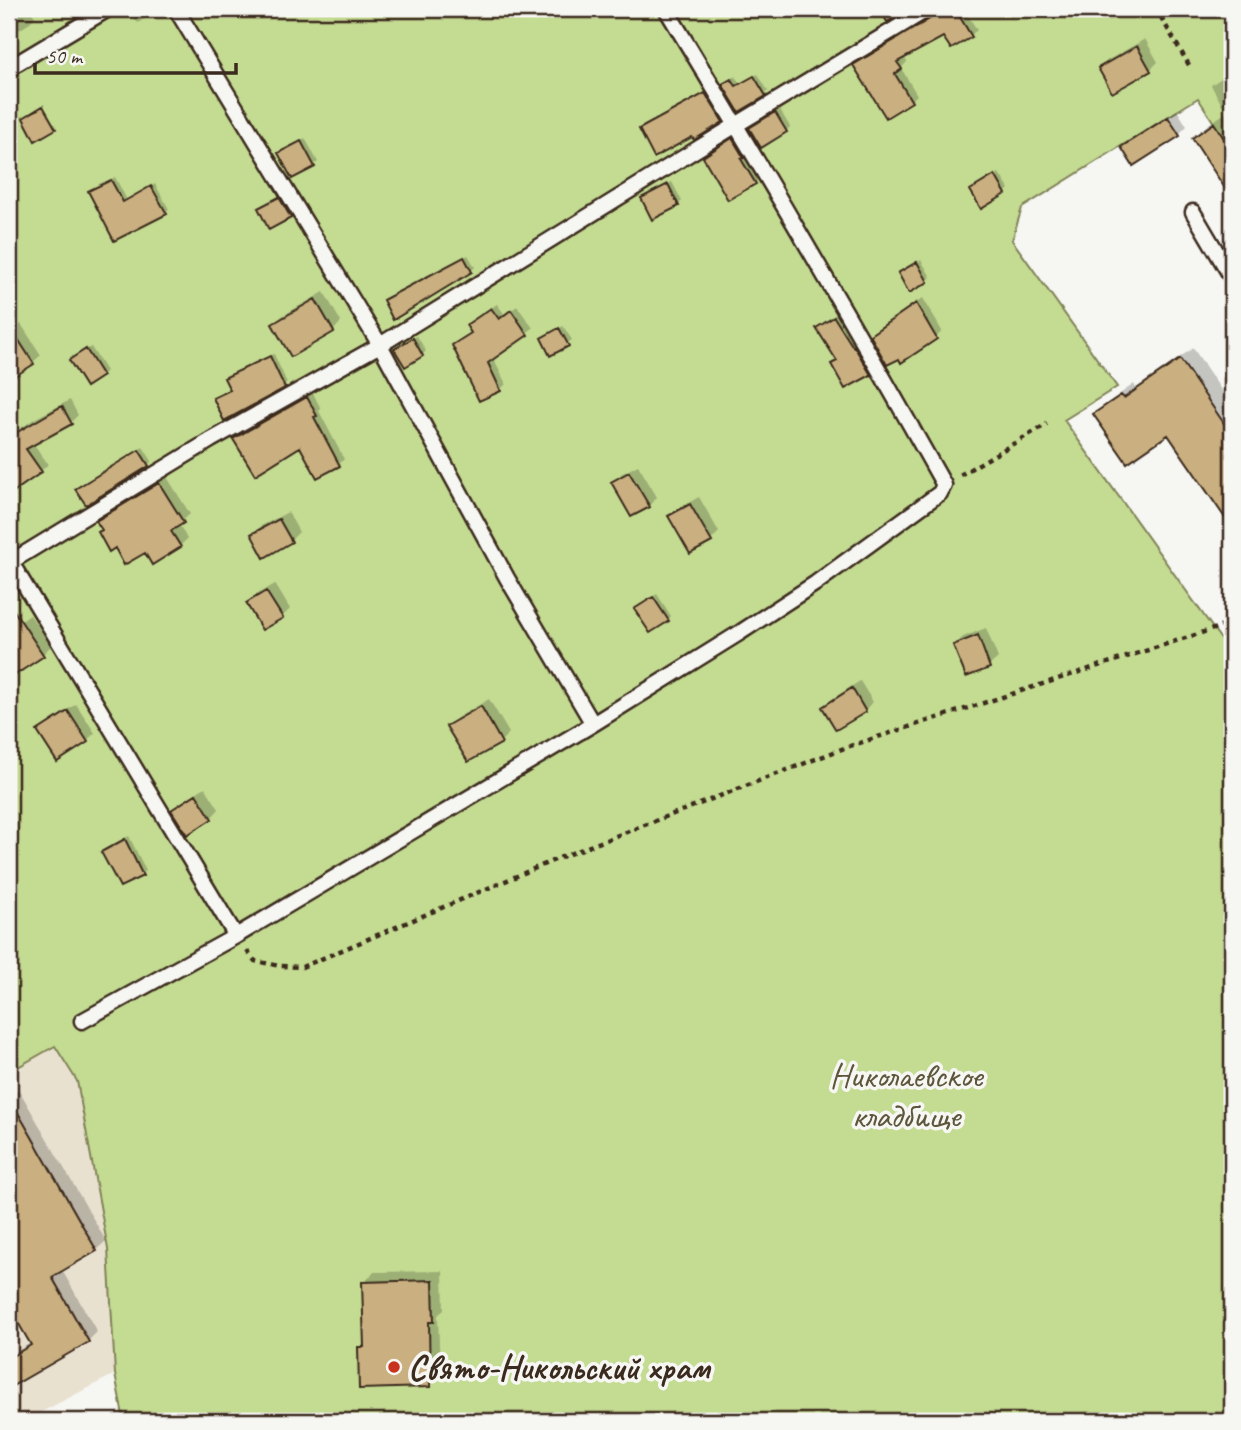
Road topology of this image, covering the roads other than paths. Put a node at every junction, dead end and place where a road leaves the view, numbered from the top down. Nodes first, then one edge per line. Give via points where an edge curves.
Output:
1 (108, 9) edge
2 (176, 9) edge
3 (666, 9) edge
4 (928, 9) edge
5 (9, 68) edge
6 (736, 125) junction
7 (1193, 212) dead end
8 (1232, 278) edge
9 (380, 345) junction
10 (9, 561) edge
11 (593, 724) junction
12 (236, 936) junction
13 (82, 1021) dead end

1 - 5 lane
2 - 9 lane
3 - 6 lane
4 - 6 lane
6 - 9 lane
6 - 11 lane via 944,485 940,493 816,583
7 - 8 lane
9 - 10 lane
9 - 11 lane
10 - 12 lane
11 - 12 lane
12 - 13 lane

